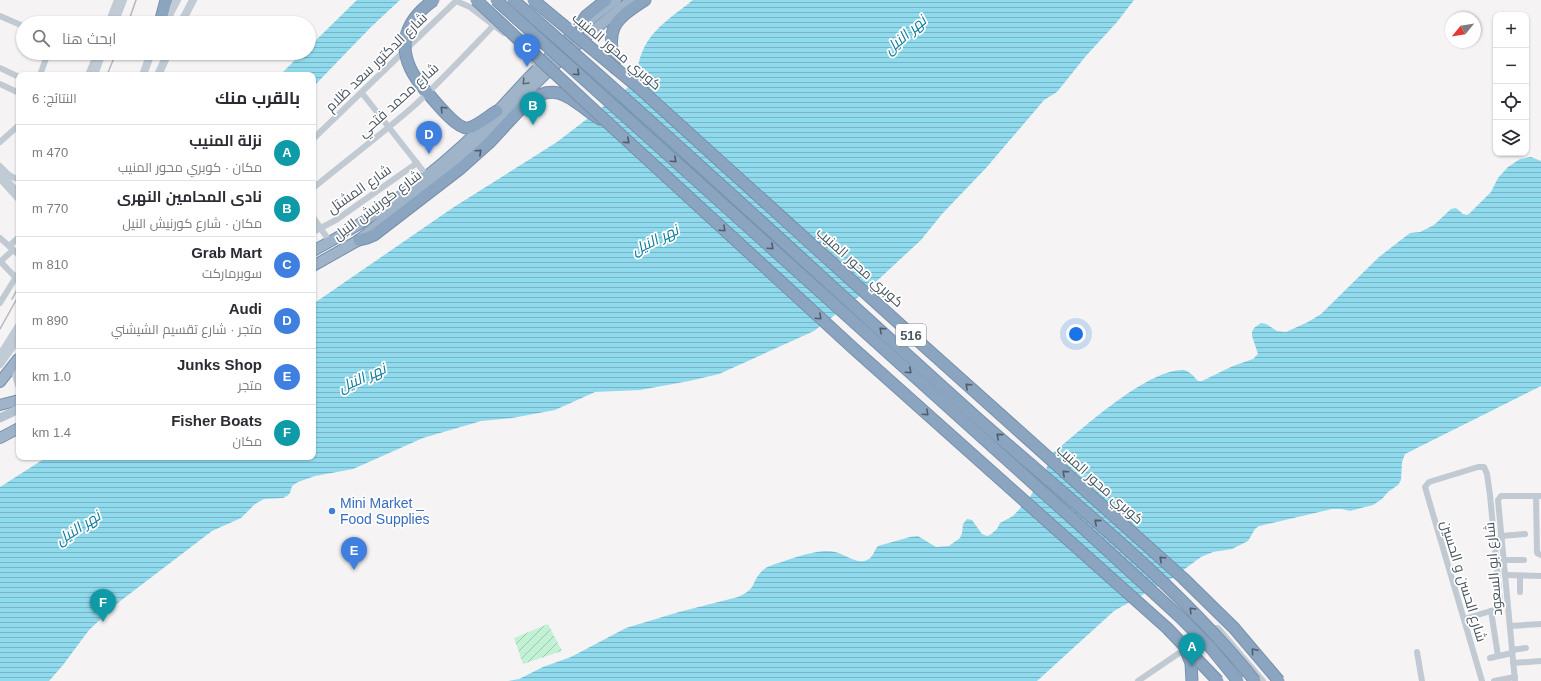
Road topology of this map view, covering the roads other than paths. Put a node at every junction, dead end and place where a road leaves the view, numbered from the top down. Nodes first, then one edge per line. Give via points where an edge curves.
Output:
1 (117, 0) edge
2 (123, 0) edge
3 (166, 0) edge
4 (177, 0) edge
5 (193, 0) edge
6 (434, 0) edge
7 (476, 0) edge
8 (496, 0) edge
9 (513, 0) edge
10 (606, 0) edge
11 (616, 0) edge
12 (632, 0) edge
13 (645, 0) edge
14 (456, 1) edge
15 (536, 2) edge
16 (0, 16) edge
17 (111, 16) edge
18 (117, 16) edge
19 (162, 16) edge
20 (169, 16) edge
21 (185, 16) edge
22 (16, 23) edge
23 (494, 25) junction
24 (574, 34) junction
25 (45, 60) edge
26 (95, 60) edge
27 (97, 60) edge
28 (148, 60) edge
29 (165, 60) edge
30 (539, 67) junction
31 (0, 68) edge
32 (616, 68) junction
33 (41, 72) edge
34 (89, 72) edge
35 (95, 72) edge
36 (144, 72) edge
37 (159, 72) edge
38 (16, 76) edge
39 (0, 84) edge
40 (16, 92) edge
41 (362, 92) junction
42 (426, 92) junction
43 (498, 111) junction
44 (608, 123) junction
45 (389, 127) junction
46 (16, 128) edge
47 (316, 136) edge
48 (0, 142) edge
49 (417, 163) junction
50 (0, 166) edge
51 (0, 173) edge
52 (427, 176) junction
53 (16, 178) edge
54 (0, 179) edge
55 (316, 186) edge
56 (16, 192) edge
57 (16, 197) edge
58 (316, 222) edge
59 (321, 229) junction
60 (316, 231) edge
61 (0, 238) edge
62 (359, 240) junction
63 (16, 241) edge
64 (330, 242) junction
65 (11, 248) junction
66 (316, 249) edge
67 (16, 252) edge
68 (0, 262) edge
69 (316, 264) edge
70 (16, 274) edge
71 (16, 276) edge
72 (2, 294) edge
73 (0, 303) edge
74 (16, 332) edge
75 (16, 341) edge
76 (1, 360) edge
77 (16, 361) edge
78 (0, 382) edge
79 (16, 401) edge
80 (0, 405) edge
81 (16, 410) edge
82 (0, 418) edge
83 (0, 429) edge
84 (16, 429) edge
85 (16, 430) edge
86 (0, 438) edge
87 (1538, 496) edge
88 (1524, 534) dead end
89 (1501, 536) junction
90 (1539, 554) edge
91 (1504, 560) junction
92 (1524, 560) dead end
93 (1505, 575) junction
94 (1520, 576) junction
95 (1541, 576) edge
96 (1520, 592) dead end
97 (1491, 611) junction
98 (1464, 619) junction
99 (1541, 624) edge
100 (1510, 626) junction
101 (1180, 641) junction
102 (1526, 648) dead end
103 (1512, 651) junction
104 (1417, 652) dead end
105 (1498, 656) junction
106 (1490, 658) dead end
107 (1541, 661) edge
108 (1513, 663) junction
109 (1515, 679) edge
110 (1138, 681) edge
111 (1192, 681) edge
112 (1218, 681) edge
113 (1238, 681) edge
114 (1255, 681) edge
115 (1263, 681) edge
116 (1279, 681) edge
117 (1422, 681) edge
118 (1482, 681) edge
119 (1494, 681) edge

1 - 17 street
2 - 18 main road
3 - 19 highway
4 - 20 main road
5 - 21 main road
6 - 42 highway, bridge via 414,17 409,27 405,48 409,68
7 - 44 highway, bridge
8 -> 113 highway, 516, bridge via 1079,524 1180,617 1211,648
114 -> 9 highway, كوبري محور المنيب / 516, bridge via 1222,641 1158,576
10 - 24 highway via 586,16
11 - 24 highway, شارع كورنيش النيل
12 - 62 highway, شارع كورنيش النيل via 564,55 466,153
13 - 32 highway via 626,12 615,25 611,42
14 - 23 street via 470,7
14 - 41 street, شارع الدكتور سعد ظلام
15 - 32 highway, كوبري محور المنيب / 516, bridge
16 - 22 street
23 - 30 street
23 - 42 street, شارع محمد فتحي
24 - 30 highway, شارع كورنيش النيل
25 - 33 street
26 - 34 street
27 - 35 main road
28 - 36 main road
29 - 37 main road
30 -> 43 highway, شارع كورنيش النيل
31 - 38 street
116 -> 32 highway, كوبري محور المنيب / 516, bridge via 1234,628 1183,578
39 - 40 street
41 - 45 street
41 - 47 street, شارع الدكتور سعد ظلام
43 -> 42 highway via 467,129 454,121
42 - 45 street, شارع محمد فتحي
43 - 52 highway, شارع كورنيش النيل
62 -> 44 highway, bridge via 374,235 450,178 489,143 528,102 541,94 563,94
44 -> 101 highway, bridge via 853,348
45 - 49 street
45 - 55 street, شارع محمد فتحي
46 - 48 street
49 - 52 street
49 - 59 street, شارع المشتل
50 - 53 street
51 - 56 main road
52 - 64 highway, شارع كورنيش النيل
54 - 57 street
58 - 59 street
59 - 60 street, شارع المشتل
59 - 64 street
61 - 65 street
62 - 69 highway, شارع كورنيش النيل
63 - 65 street
64 - 66 highway, شارع كورنيش النيل
65 - 67 street
65 - 68 street
68 - 70 street
71 - 72 street
72 - 73 street
74 - 76 main road
75 - 76 main road
77 - 78 highway
79 - 80 highway
81 - 82 main road
83 - 84 highway
85 - 86 highway
87 - 89 street, شارع ابو السعود via 1499,498
87 - 90 street
88 - 89 street
89 - 91 street, شارع ابو السعود
91 - 92 street
91 - 93 street, شارع ابو السعود
93 - 94 street
93 - 100 street, شارع ابو السعود
94 - 95 street
94 - 96 street
97 - 98 street
97 - 98 street, شارع الحسن و الحسين via 1497,608 1500,601 1486,469 1478,467 1429,482 1424,487
97 - 105 street
98 - 118 street, شارع الحسن و الحسين
99 - 100 street
100 - 103 street, شارع ابو السعود
101 - 111 highway, bridge via 1191,663
101 - 112 highway, bridge
102 - 103 street
103 - 105 street
103 - 108 street, شارع ابو السعود
104 - 117 street
105 - 106 street
107 - 108 street
108 - 109 street, شارع ابو السعود
109 - 119 street
110 - 115 street via 1218,628

